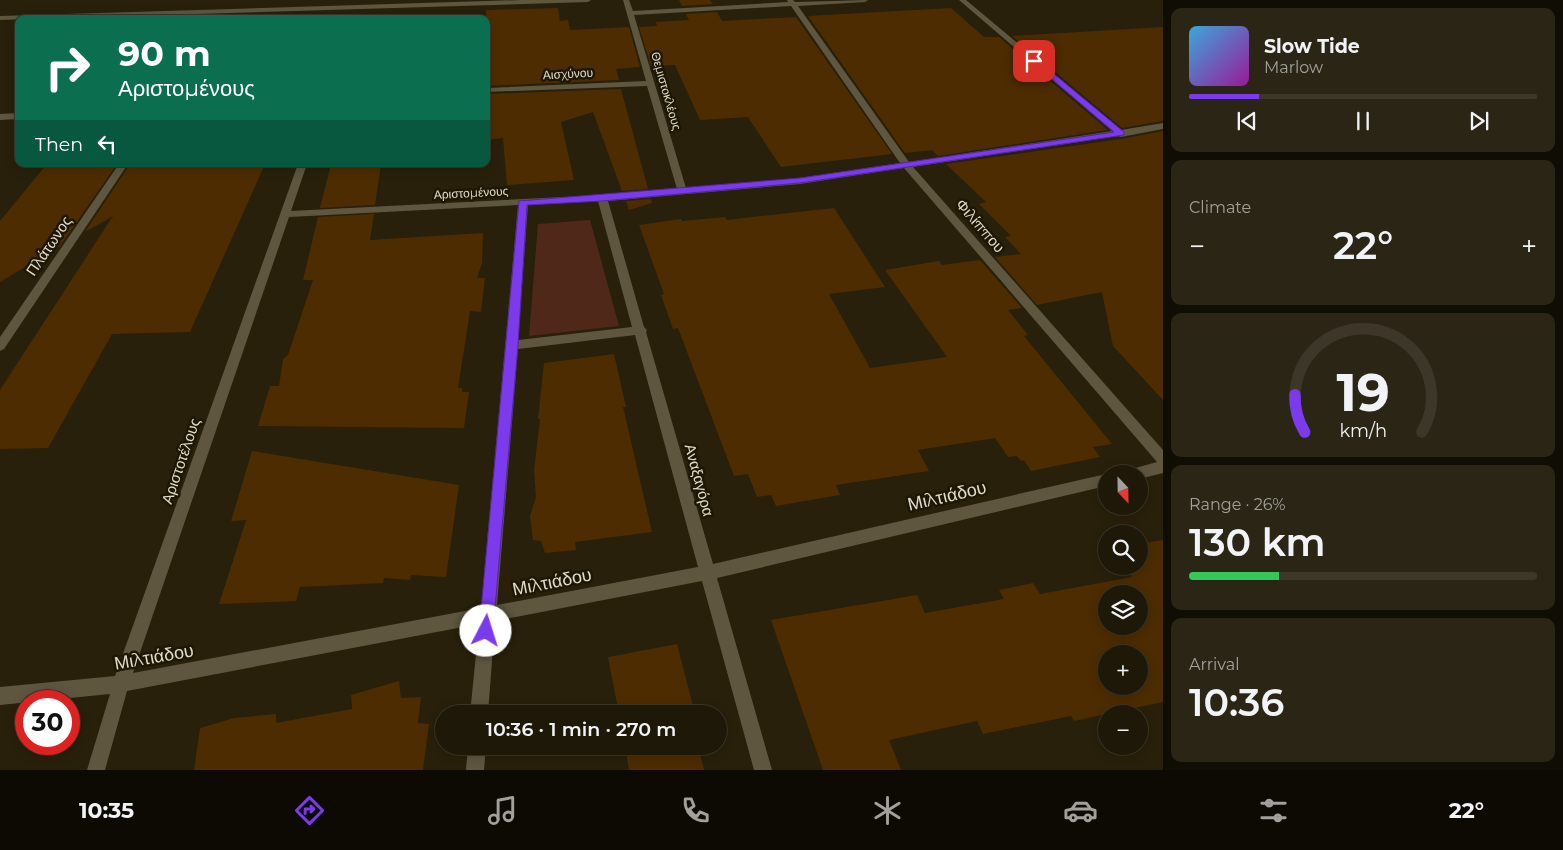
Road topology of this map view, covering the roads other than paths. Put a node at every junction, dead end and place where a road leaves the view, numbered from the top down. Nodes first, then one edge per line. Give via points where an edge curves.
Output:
1 (588, 0) edge
2 (626, 0) edge
3 (865, 0) edge
4 (962, 0) edge
5 (792, 2) edge
6 (359, 6) edge
7 (630, 13) junction
8 (90, 15) edge
9 (15, 17) edge
10 (0, 18) edge
11 (651, 83) junction
12 (490, 90) edge
13 (15, 116) edge
14 (0, 117) edge
15 (1163, 127) edge
16 (1121, 134) junction
17 (907, 166) junction
18 (121, 167) edge
19 (301, 167) edge
20 (682, 190) junction
21 (602, 198) junction
22 (523, 203) junction
23 (285, 214) junction
24 (641, 330) junction
25 (512, 345) junction
26 (0, 346) edge
27 (1163, 460) edge
28 (1163, 467) edge
29 (1148, 470) edge
30 (1098, 482) edge
31 (707, 573) junction
32 (488, 614) junction
33 (121, 684) junction
34 (0, 696) edge
35 (480, 705) edge
36 (476, 755) edge
37 (96, 770) edge
38 (475, 770) edge
39 (763, 770) edge

1 - 6 street
2 - 7 street, Θεμιστοκλέους
3 - 5 street
4 - 16 street
5 - 7 street
5 - 17 street, Φιλίππου
6 - 8 street
7 - 11 street, Θεμιστοκλέους
9 - 10 street
11 - 12 street, Αισχύνου
11 - 20 street, Θεμιστοκλέους
13 - 14 street
15 - 16 street, Αριστομένους
16 - 17 street, Αριστομένους
17 - 20 street, Αριστομένους via 800,181
17 - 27 street, Φιλίππου
18 - 26 street, Πλάτωνος
19 - 23 street, Αριστοτέλους
20 - 21 street, Αριστομένους
21 - 22 street, Αριστομένους
21 - 24 street, Αναξαγόρα
22 - 23 street, Αριστομένους
22 - 25 street
23 - 33 street, Αριστοτέλους
24 - 25 street
24 - 31 street, Αναξαγόρα
25 - 32 street
28 - 29 street
30 - 31 street, Μιλτιάδου
31 - 32 street, Μιλτιάδου
31 - 39 street, Αναξαγόρα
32 - 33 street, Μιλτιάδου
32 - 35 street
33 - 34 street, Μιλτιάδου
33 - 37 street, Αριστοτέλους
36 - 38 street

